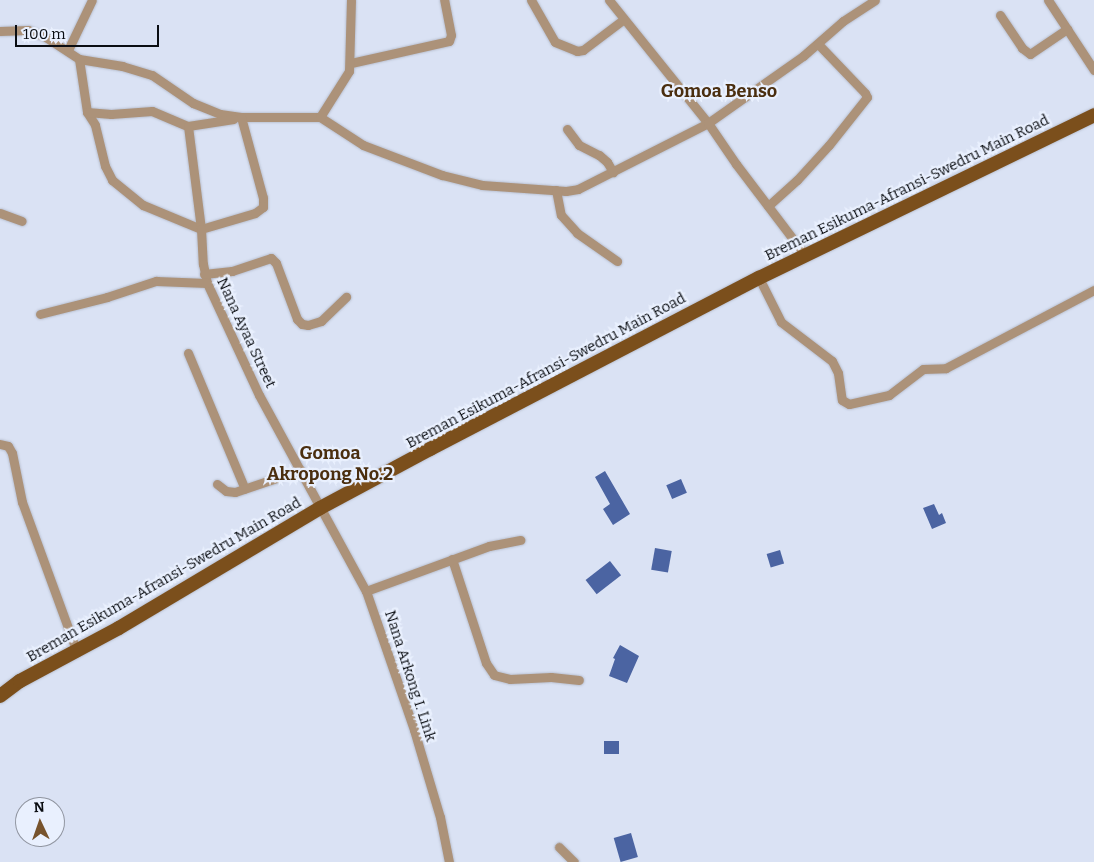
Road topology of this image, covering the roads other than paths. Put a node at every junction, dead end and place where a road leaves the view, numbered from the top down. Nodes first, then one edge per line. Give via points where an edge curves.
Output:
1 (92, 0) edge
2 (351, 0) edge
3 (531, 0) edge
4 (609, 0) edge
5 (875, 0) edge
6 (1048, 0) edge
7 (446, 1) edge
8 (1000, 15) dead end
9 (624, 19) junction
10 (1067, 28) junction
11 (0, 32) edge
12 (818, 44) junction
13 (68, 50) junction
14 (79, 59) junction
15 (351, 63) junction
16 (1094, 70) edge
17 (88, 112) junction
18 (1094, 115) edge
19 (241, 118) junction
20 (320, 118) junction
21 (708, 123) junction
22 (188, 126) junction
23 (567, 129) dead end
24 (613, 172) junction
25 (556, 190) junction
26 (768, 206) junction
27 (0, 213) edge
28 (22, 221) dead end
29 (201, 228) junction
30 (806, 254) junction
31 (617, 261) dead end
32 (204, 274) junction
33 (759, 278) junction
34 (207, 283) junction
35 (1094, 290) edge
36 (346, 297) dead end
37 (40, 314) dead end
38 (188, 353) dead end
39 (0, 444) edge
40 (300, 470) junction
41 (217, 484) dead end
42 (245, 489) junction
43 (320, 508) junction
44 (520, 540) dead end
45 (452, 559) junction
46 (366, 591) junction
47 (77, 652) junction
48 (579, 680) dead end
49 (0, 696) edge
50 (559, 848) dead end
51 (449, 862) edge
52 (574, 862) edge

1 - 13 street
2 - 15 street
3 - 9 street via 555,42 577,51 583,50
4 - 9 street
5 - 12 street
6 - 10 street
7 - 15 street via 449,41
8 - 10 street via 1022,48 1030,54
9 - 21 street
10 - 16 street
11 - 13 street via 28,30
12 - 21 street
12 - 26 street via 866,92 867,97 829,146
13 - 14 street
14 - 17 street
14 - 19 street via 152,75 192,103
15 - 20 street via 347,76
17 - 22 street via 152,111
17 - 29 street via 105,166 115,184 143,205
18 - 30 main road, Breman Esikuma-Afransi-Swedru Main Road
19 - 20 street
19 - 22 street
19 - 29 street via 263,207 256,213
20 - 25 street via 364,146 442,176 482,185
21 - 24 street
21 - 26 street
22 - 29 street, Nana Ayaa Street
23 - 24 street via 579,145 600,155
24 - 25 street via 578,189
25 - 31 street via 561,215 577,233
26 - 30 street
27 - 28 street
29 - 32 street, Nana Ayaa Street
30 - 33 main road, Breman Esikuma-Afransi-Swedru Main Road
32 - 34 street, Nana Ayaa Street
32 - 36 street via 232,271 271,258 276,263 297,319 308,325 321,321
33 - 35 street via 781,322 832,362 838,373 842,400 848,404 889,395 923,369 946,368
33 - 43 main road, Breman Esikuma-Afransi-Swedru Main Road
34 - 37 street via 156,281
34 - 40 street, Nana Ayaa Street via 259,395
38 - 42 street
39 - 47 street via 8,446 12,453 22,502
40 - 42 street
40 - 43 street, Nana Ayaa Street
41 - 42 street via 226,491
43 - 46 street, Nana Arkong I. Link
43 - 47 main road, Breman Esikuma-Afransi-Swedru Main Road
44 - 45 street via 489,546
45 - 46 street
45 - 48 street via 486,663 494,674 510,679 551,677
46 - 51 street, Nana Arkong I. Link via 414,730 440,817
47 - 49 main road, Breman Esikuma-Afransi-Swedru Main Road via 20,681
50 - 52 street

